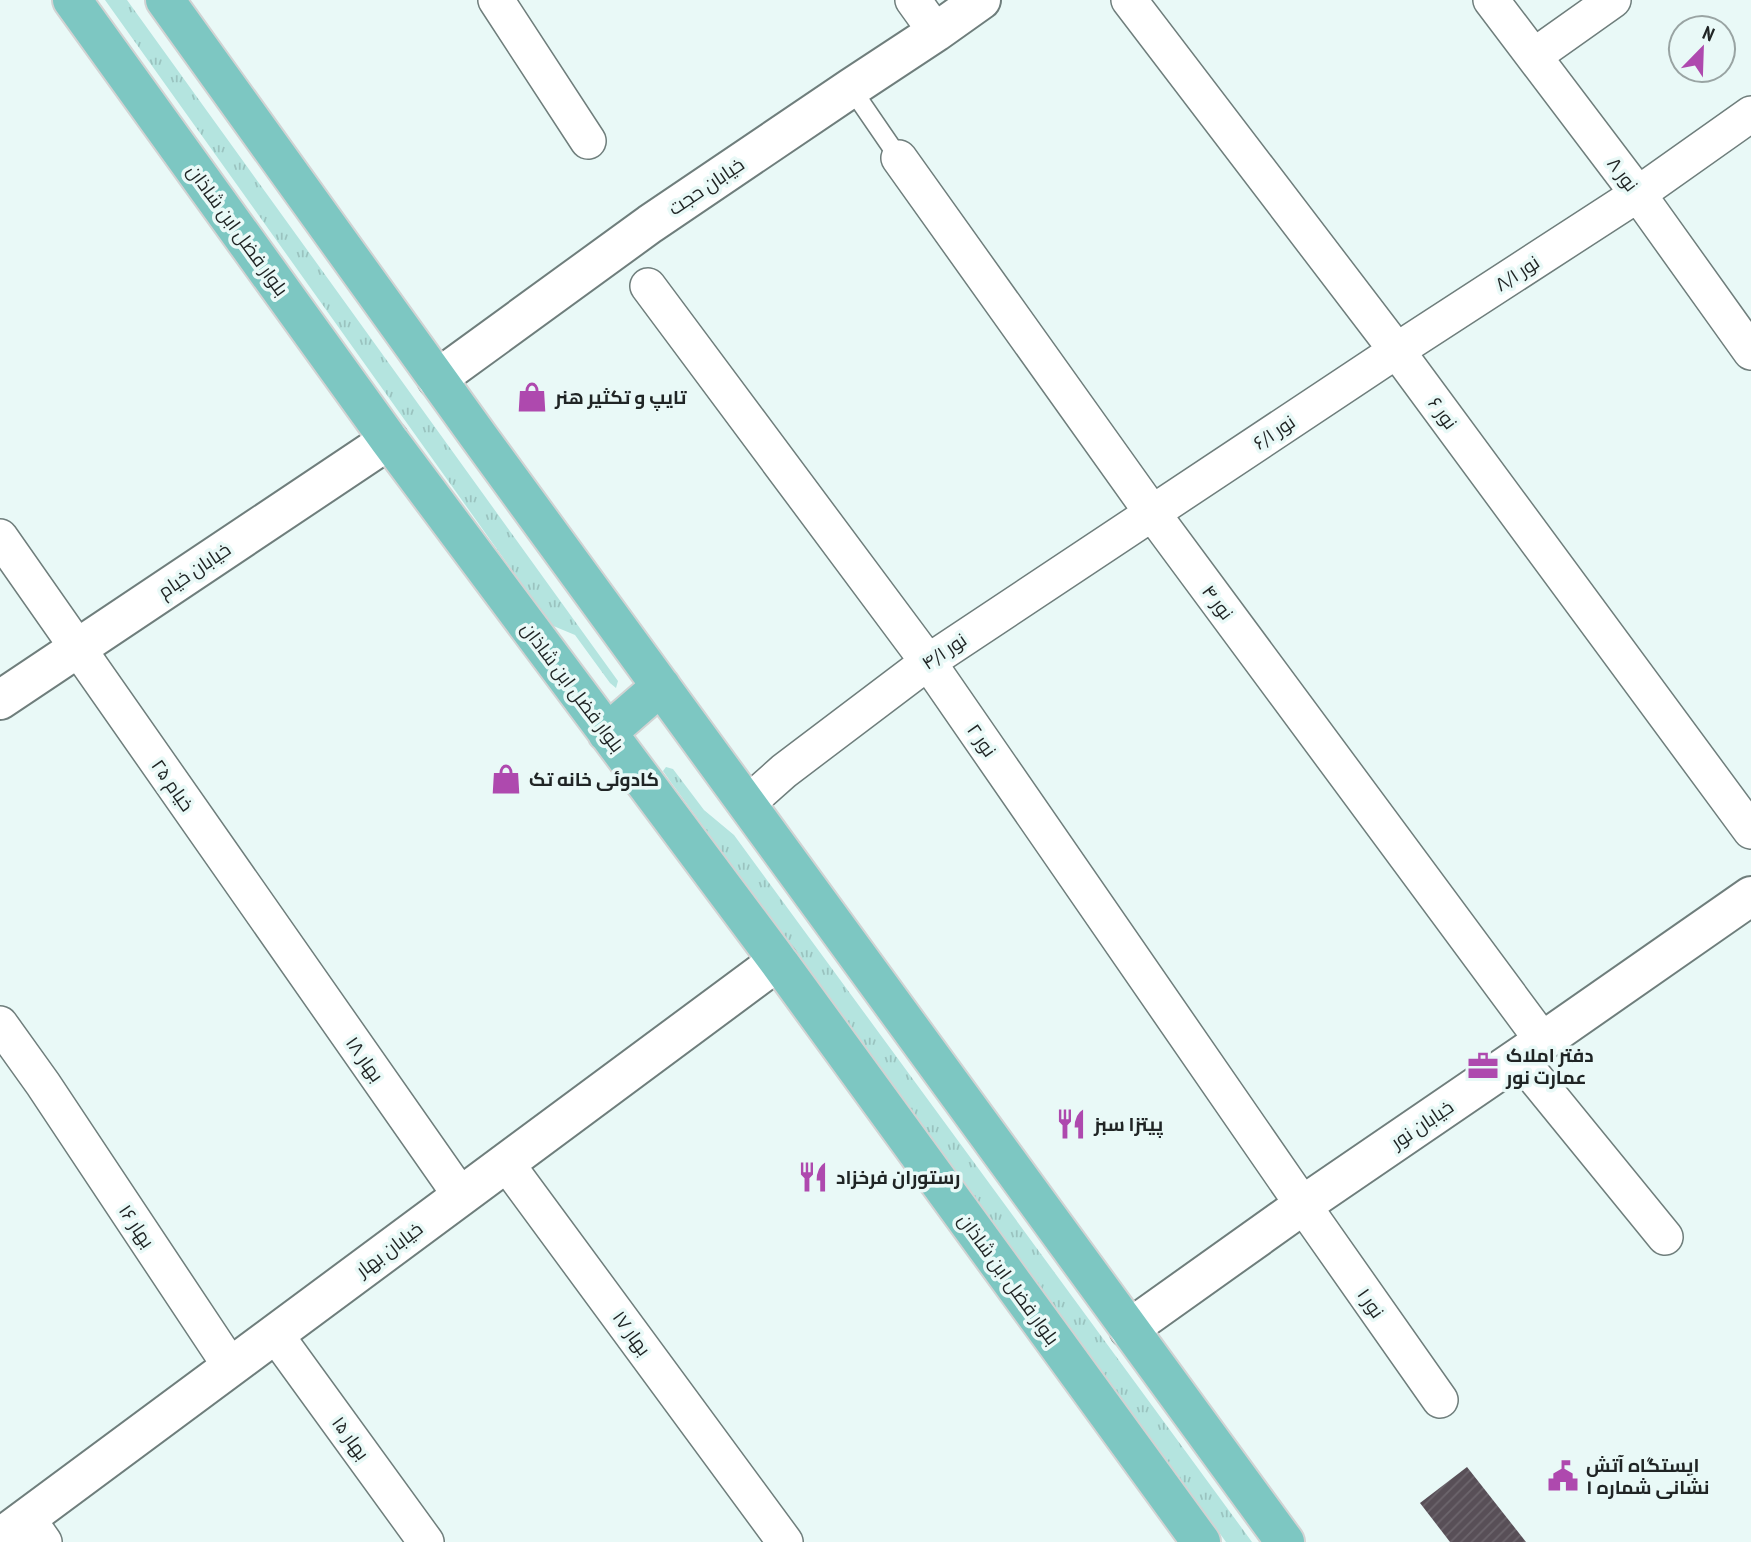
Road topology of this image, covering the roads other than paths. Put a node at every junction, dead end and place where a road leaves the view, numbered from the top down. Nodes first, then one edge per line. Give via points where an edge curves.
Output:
1 (72, 0) edge
2 (165, 0) edge
3 (496, 0) edge
4 (913, 0) edge
5 (981, 0) edge
6 (1129, 0) edge
7 (1491, 0) edge
8 (1613, 0) edge
9 (936, 32) junction
10 (1534, 57) junction
11 (851, 88) junction
12 (1751, 114) edge
13 (588, 141) dead end
14 (900, 158) joint
15 (1638, 194) junction
16 (648, 286) dead end
17 (1397, 351) junction
18 (1751, 352) edge
19 (437, 379) junction
20 (389, 440) junction
21 (1153, 514) junction
22 (0, 537) edge
23 (78, 648) junction
24 (928, 662) junction
25 (661, 686) junction
26 (0, 700) edge
27 (607, 733) junction
28 (747, 804) junction
29 (1751, 831) edge
30 (1747, 907) edge
31 (268, 922) joint
32 (778, 961) junction
33 (0, 1024) edge
34 (1531, 1050) junction
35 (506, 1163) junction
36 (461, 1196) junction
37 (1303, 1205) junction
38 (1665, 1237) dead end
39 (1129, 1329) junction
40 (275, 1334) junction
41 (230, 1367) junction
42 (1440, 1400) dead end
43 (24, 1533) edge
44 (426, 1542) edge
45 (785, 1542) edge
46 (1201, 1542) edge
47 (1285, 1542) edge

1 - 20 main road, بلوار فضل ابن شاذان
2 - 19 main road
3 - 13 street
4 - 9 street
5 - 9 main road, خیابان حجت
6 - 17 street, نور ۶
7 - 10 street, نور ۸
8 - 10 street
9 - 11 main road, خیابان حجت
10 - 15 street, نور ۸
11 - 14 lane
11 - 19 main road, خیابان حجت via 618,246
12 - 15 street, نور ۸/۱
14 - 21 street, نور ۴
15 - 17 street, نور ۸/۱
15 - 18 street, نور ۸
16 - 24 street, نور ۲
17 - 21 street, نور ۶/۱
17 - 29 street, نور ۶
19 - 25 main road
20 - 23 main road, خیابان خیام
20 - 27 main road, بلوار فضل ابن شاذان
21 - 24 street, نور ۴/۱
21 - 34 street, نور ۴
22 - 23 street, خیام ۲۵
23 - 26 main road, خیابان خیام
23 - 31 street, خیام ۲۵
24 - 28 street, نور ۴/۱
24 - 37 street, نور ۲
25 - 27 main road
25 - 28 main road
27 - 32 main road, بلوار فضل ابن شاذان
28 - 39 main road
30 - 34 main road, خیابان نور
31 - 36 street, بهار ۱۸
32 - 35 main road, خیابان بهار
32 - 46 main road, بلوار فضل ابن شاذان
33 - 41 street, بهار ۱۶
34 - 37 main road, خیابان نور
34 - 38 street, نور ۴
35 - 36 main road, خیابان بهار
35 - 45 street, بهار ۱۷
36 - 40 main road, خیابان بهار
37 - 39 main road, خیابان نور
37 - 42 street, نور ۱
39 - 47 main road
40 - 41 main road, خیابان بهار
40 - 44 street, بهار ۱۵
41 - 43 main road, خیابان بهار

